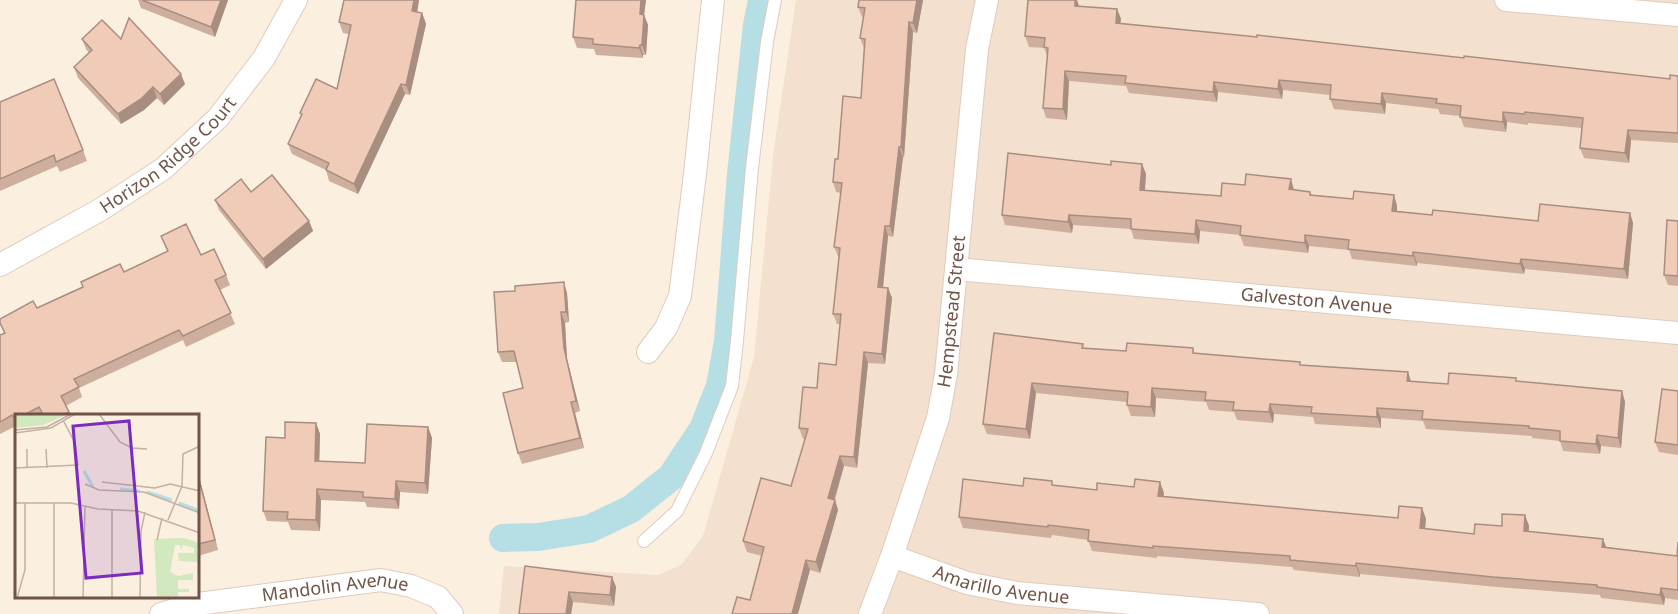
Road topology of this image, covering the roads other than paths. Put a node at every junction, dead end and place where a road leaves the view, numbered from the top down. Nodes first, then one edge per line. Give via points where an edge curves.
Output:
1 (296, 0) edge
2 (713, 0) edge
3 (775, 0) edge
4 (987, 0) edge
5 (1506, 0) edge
6 (1678, 15) edge
7 (0, 265) edge
8 (956, 270) junction
9 (1678, 333) edge
10 (648, 352) dead end
11 (644, 541) dead end
12 (892, 556) junction
13 (445, 606) edge
14 (161, 614) edge
15 (870, 614) edge
16 (1258, 614) edge

1 - 7 street, Horizon Ridge Court via 264,58 218,118 163,169 100,210
2 - 10 street via 680,296 666,328
3 - 11 lane via 752,168 732,386 706,453 677,511
4 - 8 street, Hempstead Street via 977,49
5 - 6 street
8 - 9 street, Galveston Avenue
8 - 12 street, Hempstead Street via 939,418
12 - 15 street, Hempstead Street
12 - 16 street, Amarillo Avenue via 968,583 1017,593
13 - 14 street, Mandolin Avenue via 411,586 381,580 190,605

